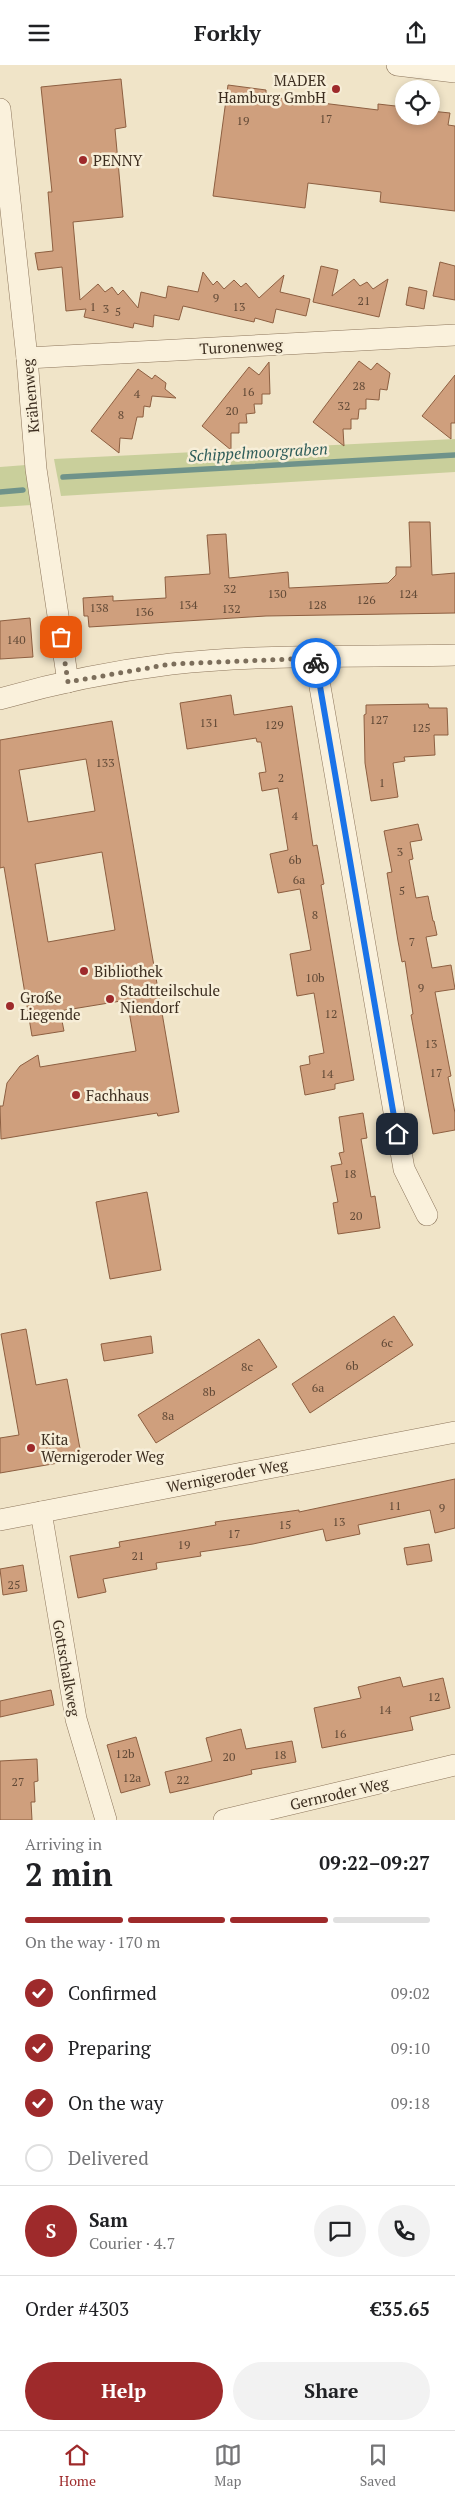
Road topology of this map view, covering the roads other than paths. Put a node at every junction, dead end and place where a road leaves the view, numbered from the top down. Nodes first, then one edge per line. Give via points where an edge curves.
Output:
1 (397, 65) edge
2 (455, 72) edge
3 (0, 109) edge
4 (8, 257) edge
5 (455, 335) edge
6 (27, 358) junction
7 (455, 655) edge
8 (315, 658) junction
9 (68, 682) junction
10 (0, 699) edge
11 (427, 1215) dead end
12 (455, 1432) edge
13 (41, 1512) junction
14 (0, 1519) edge
15 (455, 1765) edge
16 (106, 1820) edge
17 (224, 1820) edge

1 - 2 street
3 - 4 street, Krähenweg
4 - 6 street, Krähenweg
5 - 6 street, Turonenweg
6 - 9 street, Krähenweg via 39,490
7 - 8 street
8 - 9 street via 171,664
8 - 11 street via 404,1169
9 - 10 street
12 - 13 street, Wernigeroder Weg
13 - 14 street, Wernigeroder Weg
13 - 16 street, Gottschalkweg via 76,1719
15 - 17 street, Gernroder Weg

